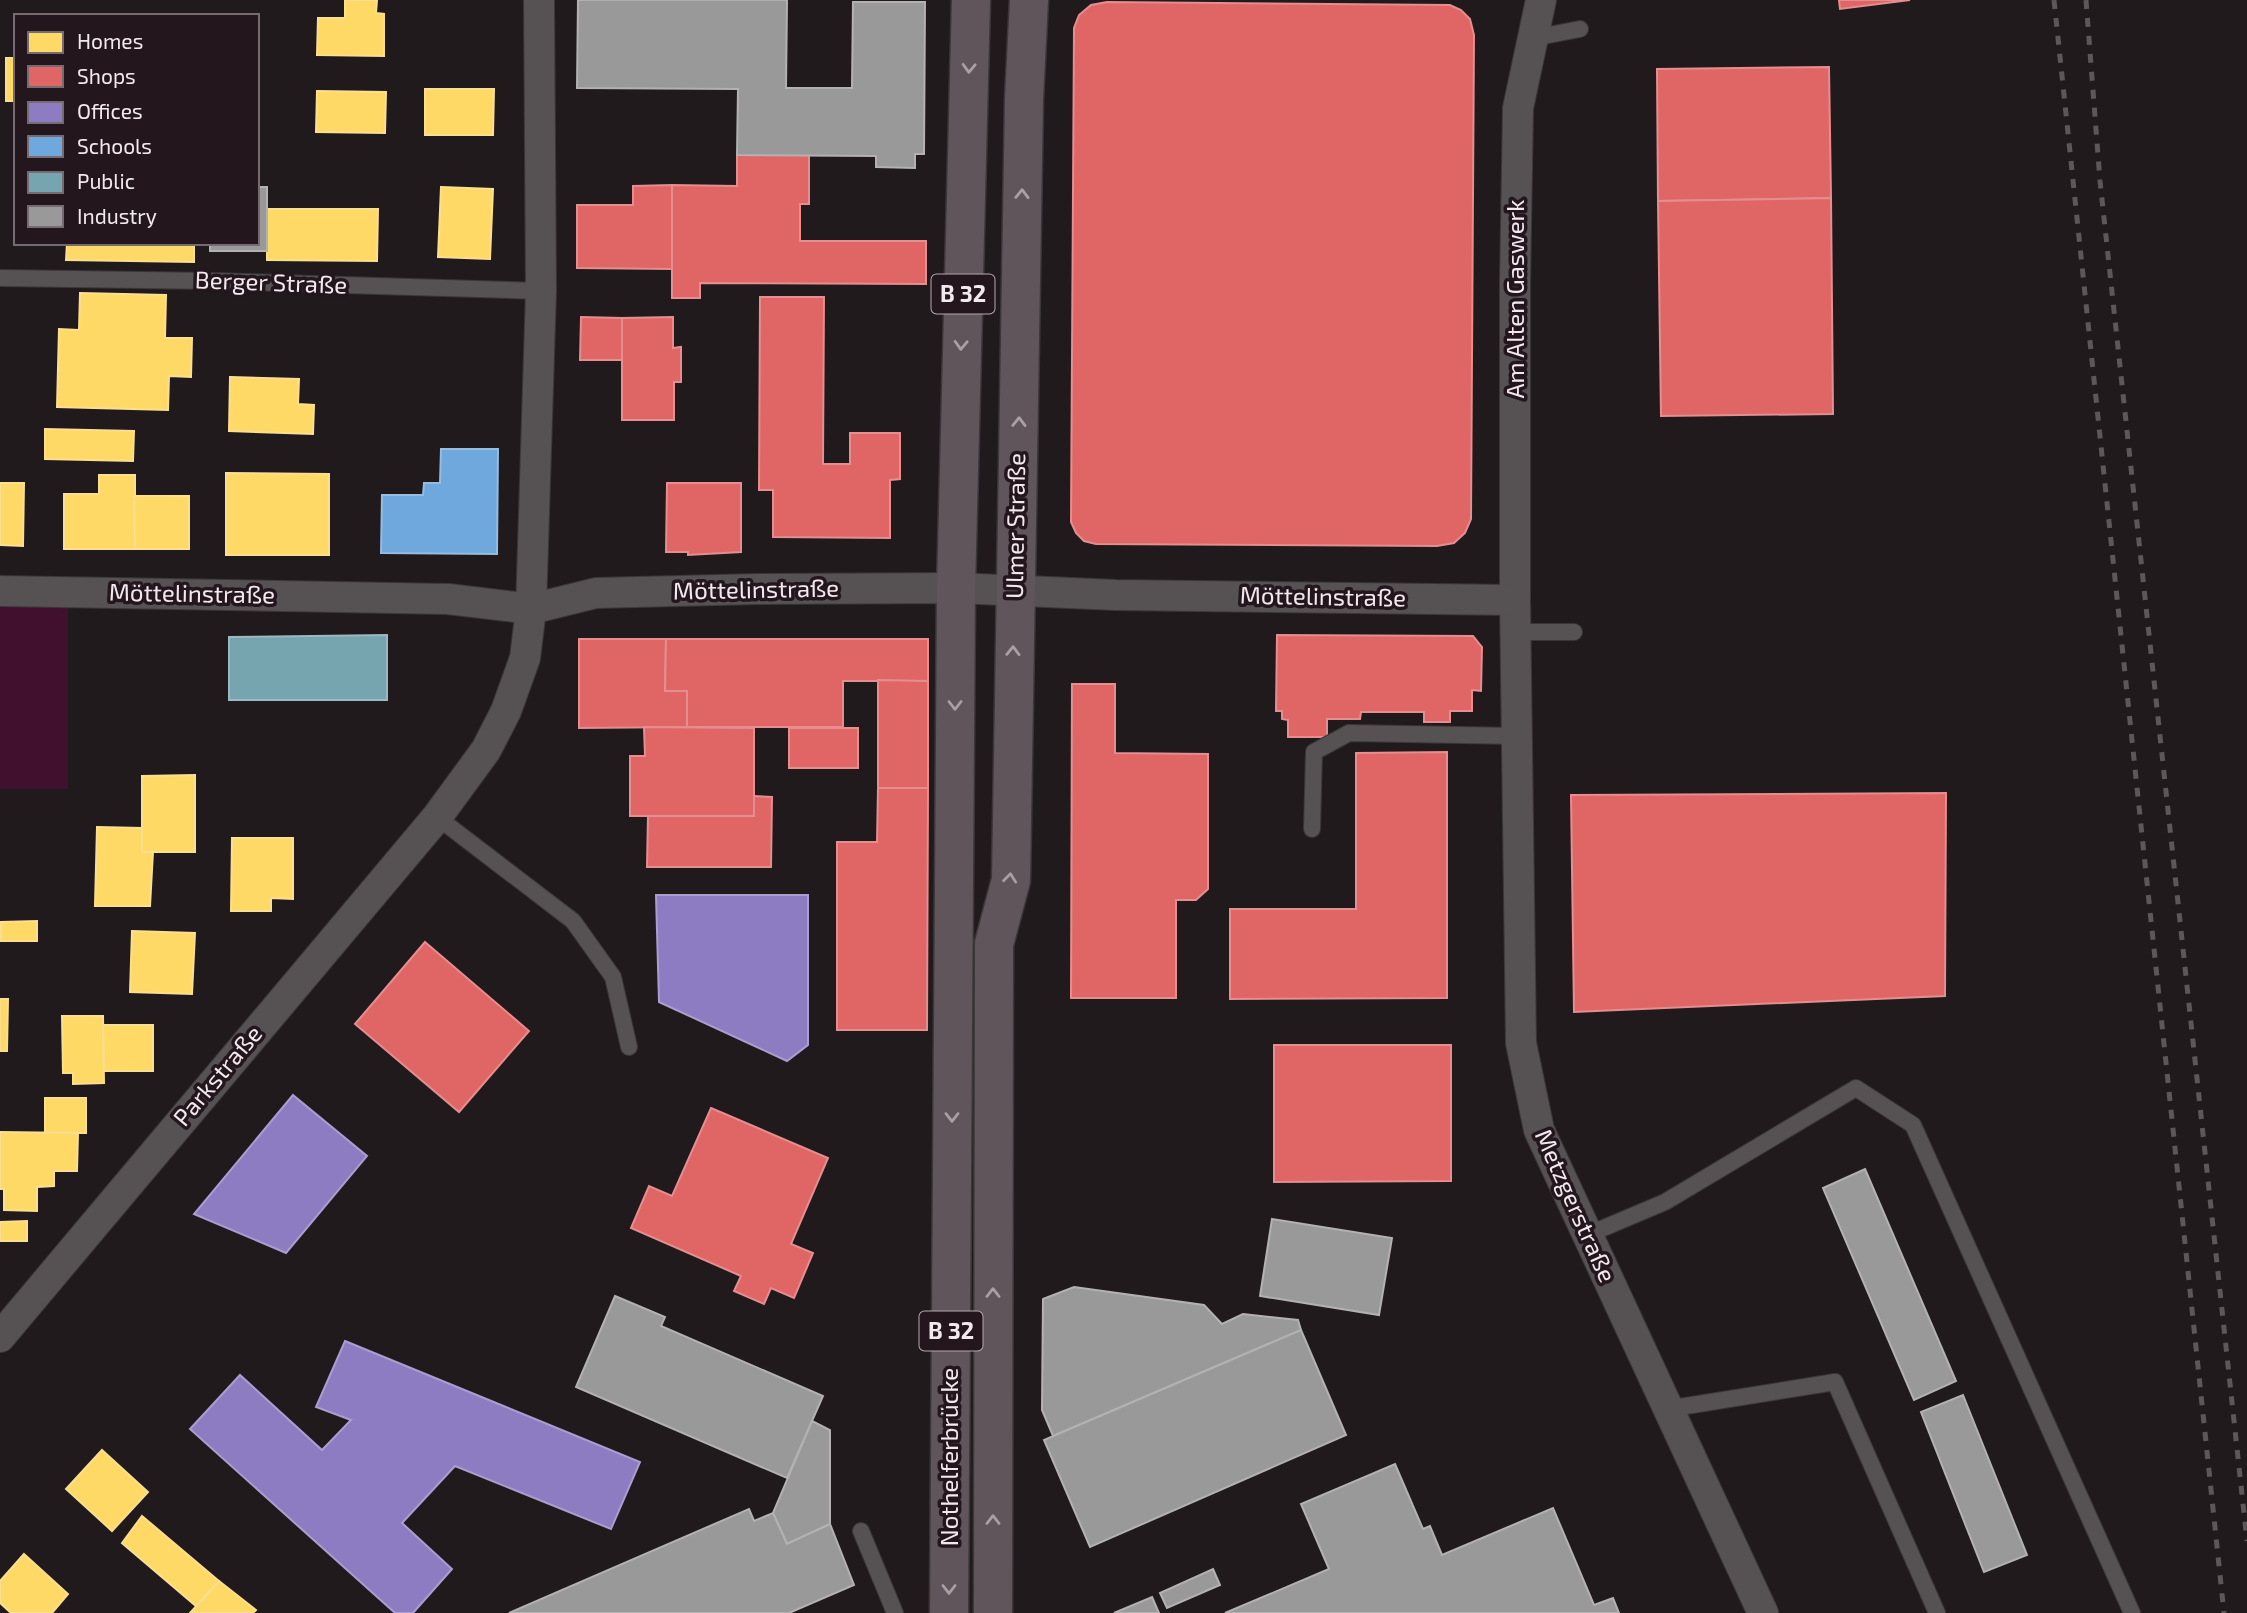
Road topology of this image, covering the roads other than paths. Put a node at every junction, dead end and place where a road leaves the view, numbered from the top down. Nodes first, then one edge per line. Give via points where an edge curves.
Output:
1 (540, 0) edge
2 (971, 0) edge
3 (1541, 0) edge
4 (1031, 2) edge
5 (1580, 29) dead end
6 (1533, 38) junction
7 (0, 278) edge
8 (541, 291) junction
9 (956, 588) junction
10 (0, 591) edge
11 (1015, 591) junction
12 (1516, 600) junction
13 (531, 609) junction
14 (1516, 632) junction
15 (1574, 632) dead end
16 (1517, 736) junction
17 (437, 817) junction
18 (1312, 829) dead end
19 (629, 1047) dead end
20 (994, 1049) joint
21 (1587, 1235) junction
22 (0, 1338) edge
23 (1667, 1409) junction
24 (861, 1531) dead end
25 (890, 1612) edge
26 (949, 1613) edge
27 (993, 1613) edge
28 (1763, 1613) edge
29 (1937, 1613) edge
30 (2132, 1613) edge

1 - 8 street
2 -> 9 main road, B 32
3 - 6 street, Am Alten Gaswerk
11 -> 4 main road, Ulmer Straße / B 32 via 1024,99
5 - 6 lane
6 - 12 street, Am Alten Gaswerk via 1518,108
7 - 8 lane, Berger Straße
8 - 13 street
9 - 11 street, Möttelinstraße
9 - 13 street, Möttelinstraße via 596,593
9 -> 26 main road, Nothelferbrücke / B 32
10 - 13 street, Möttelinstraße via 448,599
11 - 12 street, Möttelinstraße
20 -> 11 main road, Ulmer Straße / B 32 via 994,944 1011,880
12 - 14 street, Metzgerstraße
13 - 17 street, Parkstraße via 525,658 506,711 486,750
14 - 15 lane
14 - 16 street, Metzgerstraße
16 - 18 lane via 1349,733 1314,752
16 - 21 street, Metzgerstraße via 1521,1043 1539,1130
17 - 19 lane via 573,921 613,977
17 - 22 street, Parkstraße
27 -> 20 main road, Nothelferbrücke / B 32
21 - 23 street, Metzgerstraße
21 - 30 lane via 1665,1202 1856,1088 1913,1125
23 - 28 street, Metzgerstraße
23 - 29 lane via 1835,1382
24 - 25 lane

